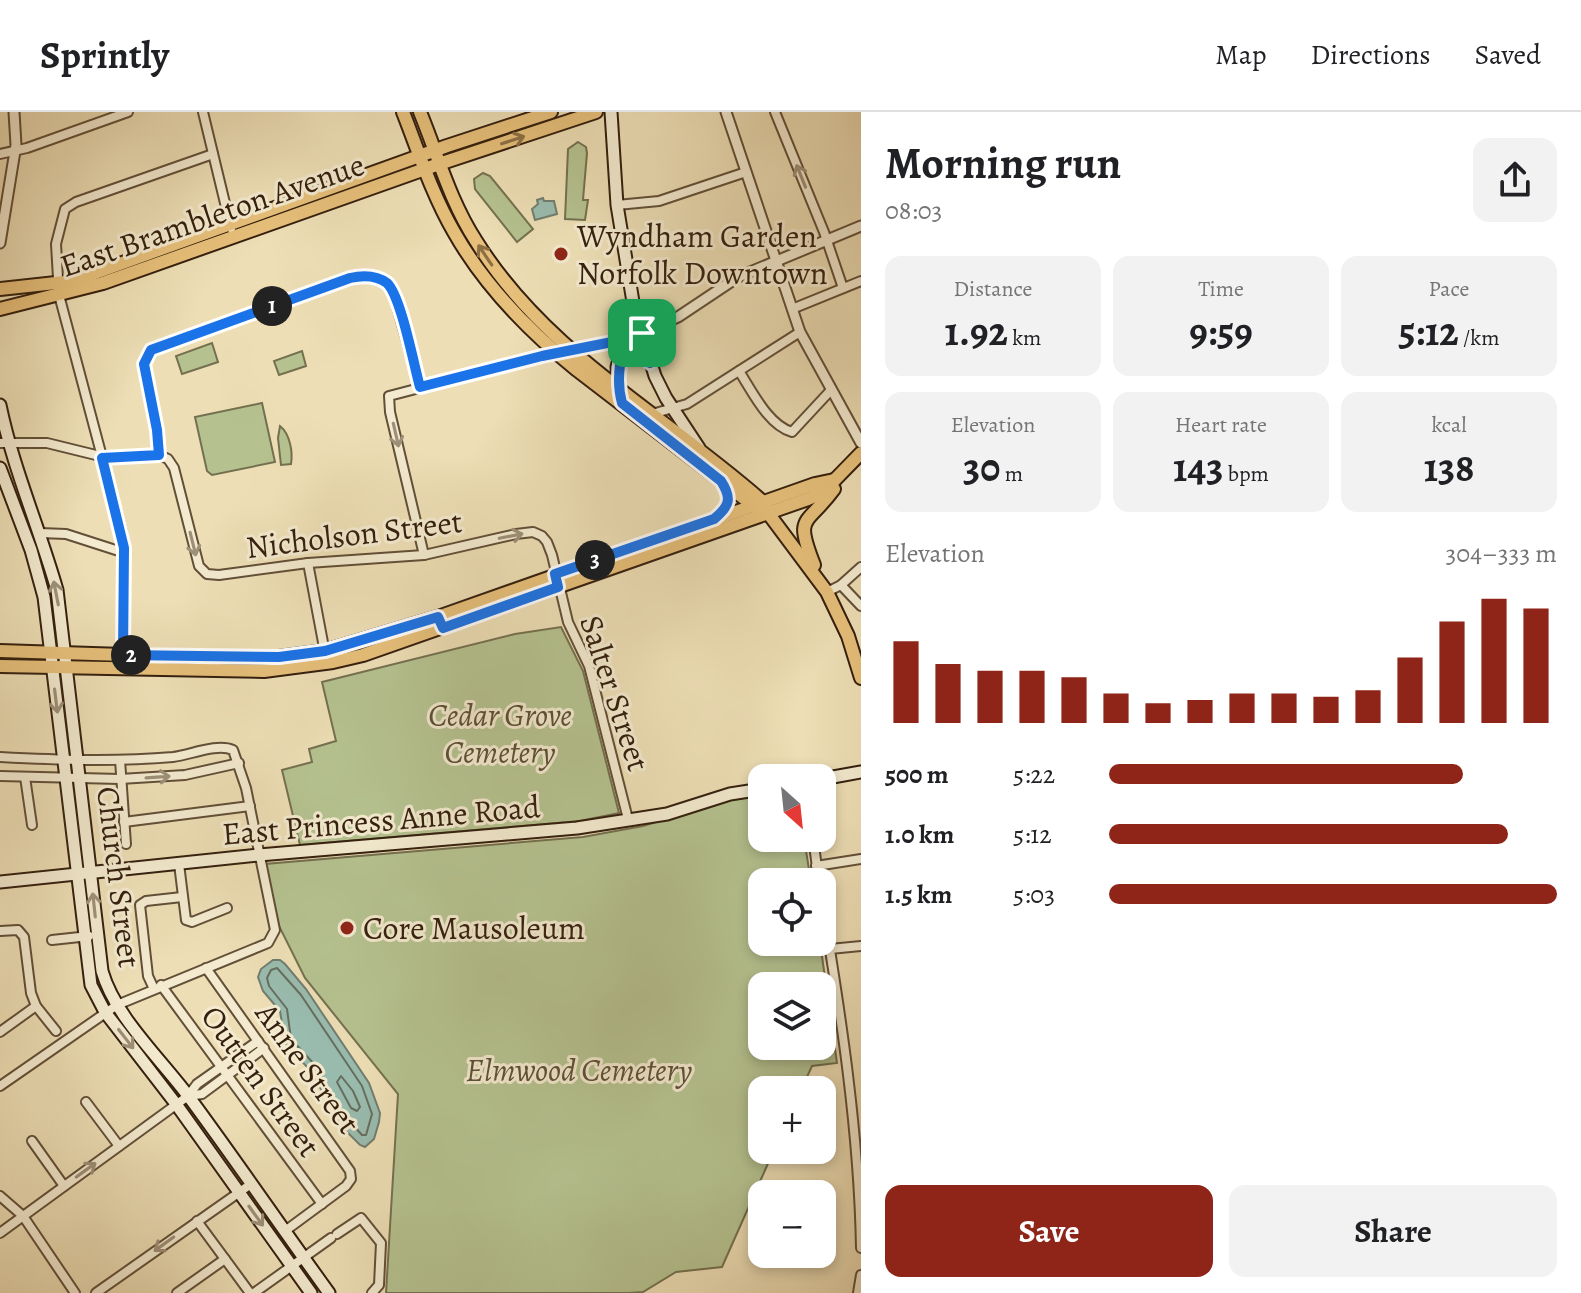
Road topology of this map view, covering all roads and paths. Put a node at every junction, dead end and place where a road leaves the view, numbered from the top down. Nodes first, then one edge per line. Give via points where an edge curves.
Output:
1 (14, 112) edge
2 (128, 112) edge
3 (203, 112) edge
4 (403, 112) edge
5 (420, 112) edge
6 (551, 112) edge
7 (596, 112) edge
8 (611, 112) edge
9 (726, 112) edge
10 (775, 112) edge
11 (434, 150) junction
12 (15, 151) junction
13 (0, 154) edge
14 (213, 154) junction
15 (419, 156) junction
16 (439, 164) junction
17 (424, 169) junction
18 (746, 172) junction
19 (617, 205) junction
20 (861, 226) edge
21 (231, 231) junction
22 (826, 240) junction
23 (0, 243) edge
24 (776, 262) junction
25 (861, 281) edge
26 (843, 288) junction
27 (0, 289) edge
28 (58, 289) junction
29 (0, 302) edge
30 (634, 308) junction
31 (0, 309) edge
32 (792, 309) junction
33 (800, 332) junction
34 (642, 333) junction
35 (625, 344) junction
36 (563, 352) junction
37 (650, 363) junction
38 (739, 371) junction
39 (420, 387) junction
40 (618, 389) junction
41 (831, 390) junction
42 (622, 403) junction
43 (0, 405) edge
44 (674, 408) junction
45 (651, 414) junction
46 (4, 443) edge
47 (861, 443) edge
48 (702, 452) junction
49 (861, 453) edge
50 (159, 455) junction
51 (102, 458) junction
52 (0, 468) edge
53 (839, 476) junction
54 (721, 481) junction
55 (761, 507) junction
56 (714, 519) junction
57 (40, 533) junction
58 (542, 536) joint
59 (44, 545) junction
60 (31, 550) junction
61 (125, 553) junction
62 (424, 555) junction
63 (308, 563) junction
64 (861, 567) edge
65 (557, 580) junction
66 (841, 585) junction
67 (824, 587) junction
68 (861, 606) edge
69 (0, 651) edge
70 (326, 657) junction
71 (52, 660) junction
72 (66, 660) junction
73 (124, 661) junction
74 (0, 666) edge
75 (861, 678) edge
76 (0, 757) edge
77 (63, 760) junction
78 (120, 760) junction
79 (78, 761) junction
80 (239, 763) junction
81 (861, 772) edge
82 (0, 776) edge
83 (836, 776) edge
84 (25, 777) junction
85 (66, 779) junction
86 (80, 779) junction
87 (120, 779) junction
88 (748, 791) edge
89 (250, 806) junction
90 (628, 819) junction
91 (124, 822) junction
92 (32, 825) dead end
93 (126, 844) dead end
94 (814, 852) edge
95 (259, 855) junction
96 (861, 859) edge
97 (179, 864) junction
98 (816, 866) joint
99 (91, 874) junction
100 (76, 876) junction
101 (0, 882) edge
102 (182, 897) junction
103 (227, 908) dead end
104 (0, 931) edge
105 (97, 935) junction
106 (84, 936) junction
107 (52, 940) dead end
108 (861, 946) edge
109 (836, 948) edge
110 (831, 956) edge
111 (206, 968) junction
112 (158, 987) junction
113 (117, 1005) junction
114 (36, 1006) junction
115 (105, 1012) junction
116 (56, 1031) dead end
117 (0, 1032) edge
118 (261, 1045) junction
119 (221, 1067) junction
120 (228, 1075) junction
121 (0, 1086) edge
122 (188, 1096) junction
123 (86, 1102) dead end
124 (176, 1104) junction
125 (857, 1120) edge
126 (32, 1141) dead end
127 (119, 1146) junction
128 (251, 1184) junction
129 (64, 1186) junction
130 (238, 1191) junction
131 (0, 1196) edge
132 (322, 1204) junction
133 (861, 1206) edge
134 (23, 1216) junction
135 (197, 1221) junction
136 (285, 1231) junction
137 (0, 1233) edge
138 (861, 1248) edge
139 (304, 1258) junction
140 (225, 1259) junction
141 (292, 1266) junction
142 (861, 1275) edge
143 (75, 1293) edge
144 (96, 1293) edge
145 (177, 1293) edge
146 (252, 1293) edge
147 (311, 1293) edge
148 (329, 1293) edge
149 (372, 1293) edge
150 (858, 1293) edge

1 - 12 street
2 - 12 street
3 - 14 street
4 - 15 main road
5 - 11 main road
6 - 11 main road, East Brambleton Avenue
16 -> 7 main road, East Brambleton Avenue
8 - 19 main road
9 - 18 street
22 -> 10 street
11 - 15 main road, East Brambleton Avenue
11 - 16 main road
12 - 13 street
12 - 23 street
14 - 21 street
14 - 28 street via 65,209 56,244
15 - 17 main road
15 - 21 main road, East Brambleton Avenue
16 - 17 main road, East Brambleton Avenue
36 -> 16 main road via 490,263 469,231
17 - 21 main road, East Brambleton Avenue
17 - 36 main road via 467,253 520,318
18 - 19 street via 659,201
18 - 24 street
19 - 30 main road
20 - 22 street
21 - 28 main road, East Brambleton Avenue
22 - 24 street
22 - 26 street
24 - 32 street
24 - 34 street via 729,281 678,317
25 - 26 street
26 - 32 street
27 - 28 main road, East Brambleton Avenue
28 - 29 main road
28 - 31 main road, East Brambleton Avenue
28 - 51 street
30 - 34 main road
30 - 35 main road
32 - 33 street
33 - 38 street
33 - 41 street
34 - 37 main road
35 - 36 street
35 - 37 main road
35 - 40 main road via 617,367
36 - 39 street
36 - 40 main road
36 - 42 main road
37 - 44 main road
38 - 41 street via 765,411 786,431 792,432
38 - 44 street
39 - 50 street via 392,289 372,276 350,278 151,350 144,364
39 -> 62 street via 389,396
40 - 42 main road
40 - 45 main road
41 - 47 street
42 - 54 main road
43 - 46 main road, Church Street
44 - 45 street
44 - 48 main road
45 - 48 main road
46 - 51 street via 47,443
46 - 57 main road, Church Street
48 - 55 main road
49 - 53 main road
50 - 51 street
50 -> 63 street, Nicholson Street via 172,463 199,566 207,574
51 - 61 street
52 - 60 main road, Church Street
53 - 55 main road via 822,493
53 - 67 main road via 803,530
54 - 55 main road
54 - 56 main road via 728,504
55 - 56 main road
55 - 65 main road
55 - 67 main road
56 - 65 main road
57 - 59 main road, Church Street
57 - 61 street via 66,534
62 -> 58 street, Nicholson Street via 516,534
58 - 65 street, Salter Street
59 - 60 street
72 -> 59 main road, Church Street via 57,590
60 - 71 main road, Church Street
61 - 73 street
62 - 63 street, Nicholson Street
63 - 70 street
64 - 66 street
65 - 70 main road via 440,622 394,646
65 - 90 street, Salter Street via 568,622 589,666
66 - 67 street
66 - 68 street
67 - 75 main road
69 - 71 main road
70 - 73 main road via 264,671
71 - 72 main road
71 - 74 main road
71 -> 77 main road, Church Street
72 - 73 main road
72 - 79 main road, Church Street
76 - 77 street
77 - 79 street
77 - 85 main road, Church Street
78 - 79 street
78 - 80 street via 224,747 233,750
78 - 87 street
79 - 86 main road, Church Street
87 -> 80 street via 185,775
80 - 89 street
81 - 83 main road
82 - 84 street
84 - 85 street
84 - 92 street
85 - 86 street
85 - 100 main road, Church Street
86 - 87 street
86 - 99 main road, Church Street
87 - 91 street
88 - 90 main road, East Princess Anne Road
89 - 91 street
89 - 95 street
90 - 95 main road, East Princess Anne Road via 577,828
91 - 93 street
94 - 98 street
95 - 97 main road, East Princess Anne Road
95 - 111 street via 275,930 268,943
96 - 98 street
97 - 99 main road, East Princess Anne Road
97 - 102 street
99 - 100 main road, East Princess Anne Road
105 -> 99 main road, Church Street
100 - 101 main road, East Princess Anne Road
100 - 106 main road, Church Street
102 - 103 street via 189,922
102 - 112 street via 140,905 148,976
104 - 114 street via 18,930 24,937
105 - 106 street
105 - 113 main road, Church Street via 102,971
106 - 107 street
106 - 115 main road, Church Street via 91,985
108 - 109 street
110 - 125 street
111 - 112 street
111 - 118 street, Anne Street
112 - 113 street
112 - 119 street, Outten Street
113 - 115 street
113 - 122 main road, Church Street
114 - 116 street
114 - 117 street
115 - 121 street
115 -> 124 main road, Church Street
118 - 119 street
118 - 120 street
118 - 132 street, Anne Street via 350,1171 351,1179
119 - 120 street, Outten Street
119 - 122 street
120 - 122 street via 202,1094
120 - 132 street, Outten Street
122 - 124 street
122 - 128 main road, Church Street
123 - 127 street
124 - 127 street
124 - 130 main road, Church Street
125 - 133 street
126 - 129 street
129 -> 127 street
128 - 130 street
128 - 136 main road, Church Street
129 - 134 street
130 - 135 street
130 -> 141 main road, Church Street
131 - 134 street
132 - 136 street
133 - 138 street
134 - 137 street
134 - 143 street
135 - 140 street
135 -> 144 street
136 - 139 main road, Church Street
139 - 141 street
139 - 148 main road, Church Street
139 - 149 street via 361,1218 382,1246 379,1285
140 - 145 street
140 - 146 street
141 - 146 street
141 - 147 main road, Church Street
142 - 150 street

